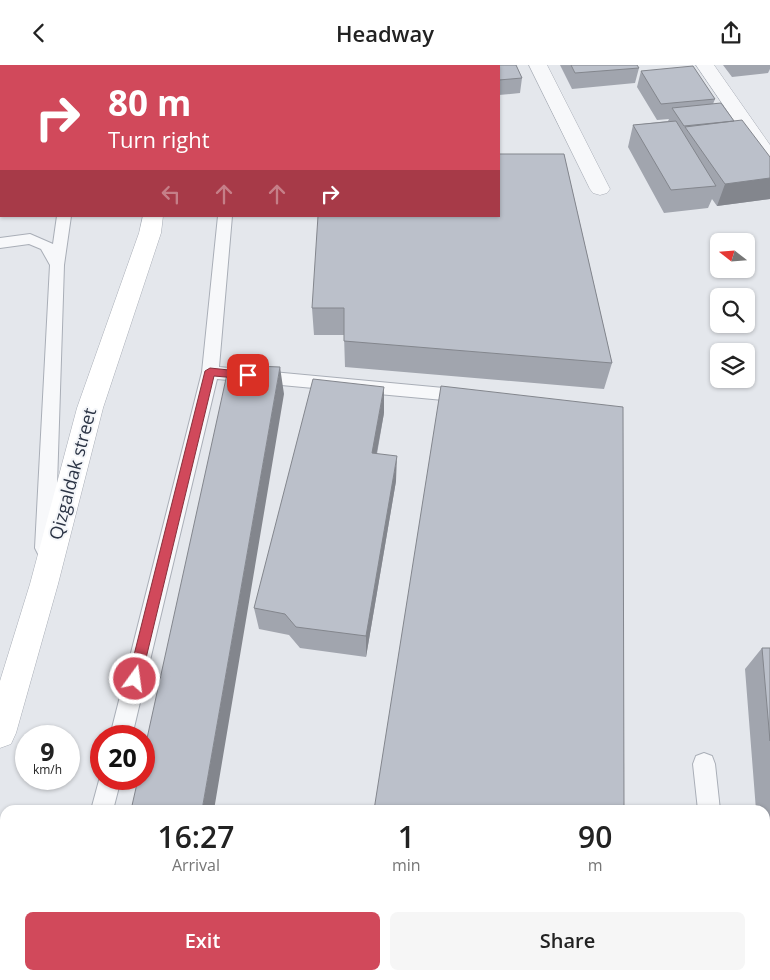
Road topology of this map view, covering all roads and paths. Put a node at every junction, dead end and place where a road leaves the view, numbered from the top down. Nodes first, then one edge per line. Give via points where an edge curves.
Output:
1 (538, 65) edge
2 (705, 65) edge
3 (770, 159) edge
4 (600, 189) dead end
5 (64, 217) edge
6 (153, 217) edge
7 (225, 217) edge
8 (0, 243) edge
9 (57, 265) junction
10 (210, 371) junction
11 (484, 398) edge
12 (44, 584) junction
13 (123, 725) edge
14 (0, 733) edge
15 (704, 764) dead end
16 (107, 790) edge
17 (103, 805) edge
18 (708, 805) edge

1 - 4 street
2 - 3 street
5 - 9 lane
6 - 12 street, Qizgaldak street via 90,408
7 - 10 lane
8 - 9 lane via 30,239 47,246
9 - 12 lane
10 - 11 lane
10 - 13 lane
12 - 14 street, Qizgaldak street
15 - 18 lane
16 - 17 lane

